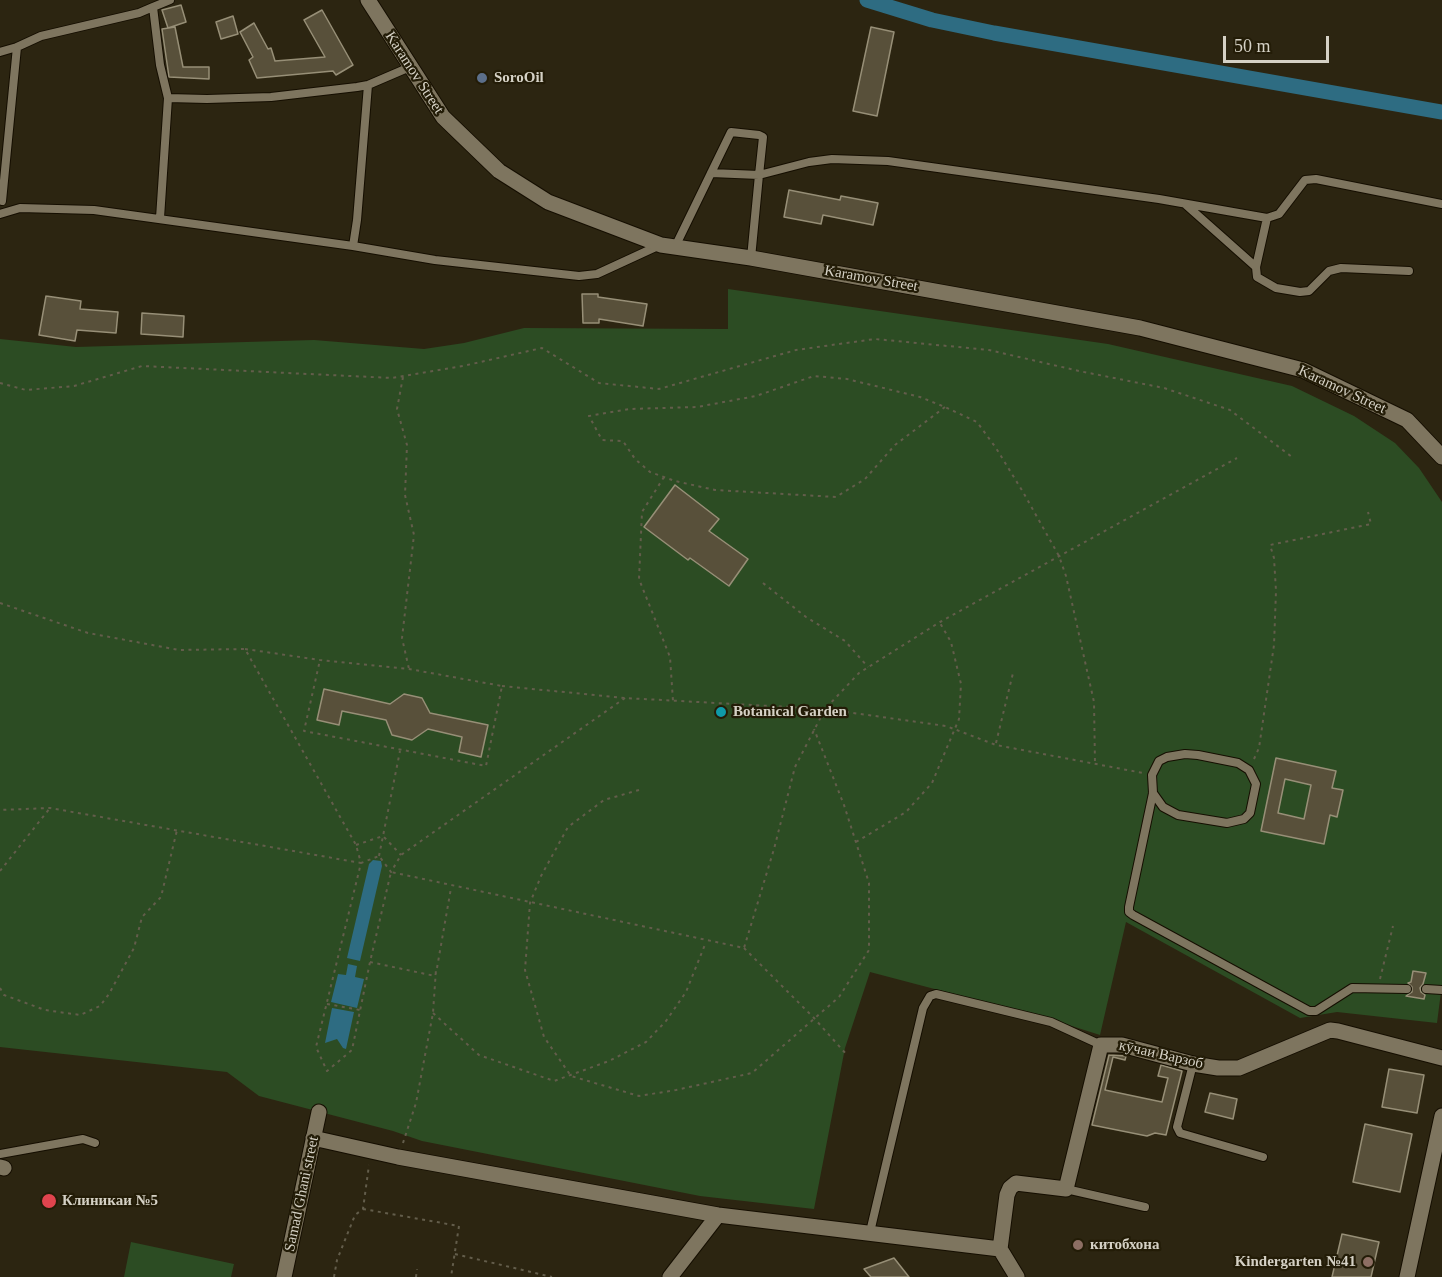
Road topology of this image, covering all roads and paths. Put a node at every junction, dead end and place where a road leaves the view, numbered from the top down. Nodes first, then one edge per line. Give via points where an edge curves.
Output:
1 (170, 0) edge
2 (368, 0) edge
3 (153, 7) junction
4 (17, 47) junction
5 (0, 52) edge
6 (410, 67) junction
7 (368, 85) junction
8 (168, 98) junction
9 (711, 173) junction
10 (759, 175) junction
11 (1, 201) edge
12 (1184, 203) junction
13 (1442, 204) edge
14 (20, 208) junction
15 (0, 214) edge
16 (160, 218) junction
17 (1267, 218) junction
18 (353, 246) junction
19 (668, 246) junction
20 (752, 258) junction
21 (1256, 267) junction
22 (1409, 271) dead end
23 (403, 377) junction
24 (0, 383) edge
25 (945, 407) junction
26 (1292, 457) dead end
27 (1442, 457) edge
28 (1237, 459) dead end
29 (664, 477) junction
30 (1368, 512) dead end
31 (1059, 556) junction
32 (763, 583) dead end
33 (0, 603) edge
34 (940, 622) junction
35 (245, 649) junction
36 (320, 660) junction
37 (868, 667) junction
38 (409, 669) junction
39 (1013, 673) dead end
40 (502, 686) junction
41 (625, 698) junction
42 (673, 701) junction
43 (825, 710) junction
44 (814, 729) junction
45 (955, 729) junction
46 (996, 745) junction
47 (399, 750) junction
48 (1095, 764) junction
49 (1249, 770) junction
50 (1152, 775) junction
51 (639, 790) dead end
52 (1153, 793) junction
53 (50, 808) junction
54 (0, 810) edge
55 (177, 830) junction
56 (383, 836) junction
57 (856, 842) junction
58 (356, 845) junction
59 (401, 855) junction
60 (379, 856) junction
61 (361, 863) junction
62 (0, 871) edge
63 (391, 872) junction
64 (451, 886) junction
65 (530, 903) junction
66 (1393, 926) dead end
67 (706, 940) junction
68 (744, 948) junction
69 (370, 962) junction
70 (436, 969) junction
71 (1378, 987) dead end
72 (0, 988) edge
73 (1407, 989) dead end
74 (1426, 989) dead end
75 (1442, 990) edge
76 (327, 1004) junction
77 (360, 1010) junction
78 (433, 1013) junction
79 (814, 1018) junction
80 (1101, 1045) junction
81 (848, 1055) dead end
82 (1442, 1058) edge
83 (1193, 1064) junction
84 (571, 1076) junction
85 (319, 1112) dead end
86 (1442, 1116) edge
87 (313, 1138) junction
88 (95, 1143) dead end
89 (371, 1150) junction
90 (398, 1157) junction
91 (1263, 1157) dead end
92 (1, 1163) edge
93 (1066, 1189) junction
94 (1145, 1207) dead end
95 (363, 1209) junction
96 (718, 1215) junction
97 (870, 1232) junction
98 (1000, 1249) junction
99 (455, 1254) junction
100 (417, 1269) dead end
101 (284, 1277) edge
102 (334, 1277) edge
103 (416, 1277) edge
104 (451, 1277) edge
105 (552, 1277) edge
106 (670, 1277) edge
107 (1017, 1277) edge
108 (1407, 1277) edge

1 - 3 lane
2 - 6 street, Karamov Street
3 - 4 lane via 42,36
3 - 8 lane
4 - 5 lane
4 - 11 lane
6 - 7 lane
6 - 19 street, Karamov Street via 443,117 499,171 548,202
7 - 8 lane via 271,97
7 - 18 lane
8 - 16 lane
9 - 10 lane
9 - 10 lane via 734,131 763,137
9 - 19 lane
10 - 12 lane via 832,159 888,161
10 - 20 lane
11 - 14 lane
12 - 17 lane
12 - 21 lane
13 - 17 lane via 1317,179 1305,180 1279,214
14 - 15 lane
14 - 16 lane via 94,210
16 - 18 lane
17 - 21 lane
18 - 19 lane via 435,260 579,276 597,274
19 - 20 street, Karamov Street
20 - 27 street, Karamov Street via 1140,328 1303,370 1407,420
21 - 22 lane via 1257,278 1264,283 1300,292 1308,291 1329,271 1341,268
23 - 24 path via 142,366 74,386 26,390
23 - 26 path via 542,348 599,383 659,389 796,350 874,339 989,350 1164,388 1230,410
23 - 38 path via 397,409 407,445 405,495 414,535 402,638
25 - 29 path via 895,445 866,479 836,497 716,490
25 - 29 path via 847,379 814,376 756,396 697,407 629,408 589,416 602,440 623,441 635,459 650,472
25 - 31 path via 977,422
28 - 31 path
29 - 42 path via 642,512 639,579 670,657
30 - 49 path via 1371,524 1270,545 1276,591 1274,645 1259,748
31 - 34 path
31 - 48 path via 1094,702
32 - 37 path via 845,641
33 - 35 path via 88,633 179,650
34 - 37 path
34 - 45 path via 951,642 962,684
35 - 36 path
35 - 58 path
36 - 38 path
36 - 47 path via 304,731
37 - 43 path
38 - 40 path
39 - 46 path
40 - 41 path
40 - 47 path via 486,766
41 - 42 path
41 - 59 path
42 - 43 path
43 - 44 path
43 - 45 path
44 - 57 path
44 - 68 path via 795,767
45 - 46 path
45 - 57 path via 932,783 906,812
46 - 48 path
47 - 56 path
48 - 50 path
49 - 50 lane via 1238,763 1185,754 1159,761
49 - 52 lane via 1256,784 1250,813 1236,822 1178,815 1163,807
50 - 52 lane
51 - 65 path via 604,800 568,827
52 - 73 lane via 1129,908 1133,915 1309,1011 1316,1011 1352,988
53 - 54 path
53 - 55 path
53 - 62 path
55 - 61 path
55 - 72 path via 161,897 142,917 134,948 100,1006 80,1015 45,1010 4,995
56 - 58 path
56 - 59 path
56 - 60 path
57 - 79 path via 869,883 869,950 839,997
58 - 61 path
59 - 63 path
60 - 61 path
60 - 63 path
61 - 76 path
63 - 64 path
63 - 69 path
64 - 65 path
64 - 70 path
65 - 67 path
65 - 84 path via 525,970 544,1037
66 - 71 path
67 - 68 path
67 - 84 path via 686,992 646,1042
68 - 79 path
69 - 70 path via 435,976
69 - 77 path
70 - 78 path
74 - 75 lane
76 - 77 path
76 - 77 path via 316,1047 327,1071 352,1050
78 - 84 path via 479,1055 554,1081
78 - 90 path via 416,1103
79 - 81 path
79 - 84 path via 752,1073 639,1096
80 - 83 street, кӯчаи Варзоб via 1122,1045
80 - 93 street, кӯчаи Варзоб
80 - 97 lane via 1052,1022 936,994 930,996 923,1008
82 - 83 street, кӯчаи Варзоб via 1330,1030 1239,1068
83 - 91 lane via 1177,1127 1180,1133
85 - 87 street, Samad Ghani street
86 - 108 street
87 - 89 street
87 - 101 street, Samad Ghani street
88 - 92 lane via 83,1139
89 - 90 street
89 - 95 path
90 - 96 street
93 - 94 lane
93 - 98 street via 1016,1183 1010,1188
95 - 99 path via 459,1226
95 - 102 path via 355,1215
96 - 97 street
96 - 106 street
97 - 98 street
98 - 107 street
99 - 104 path
99 - 105 path
100 - 103 path

